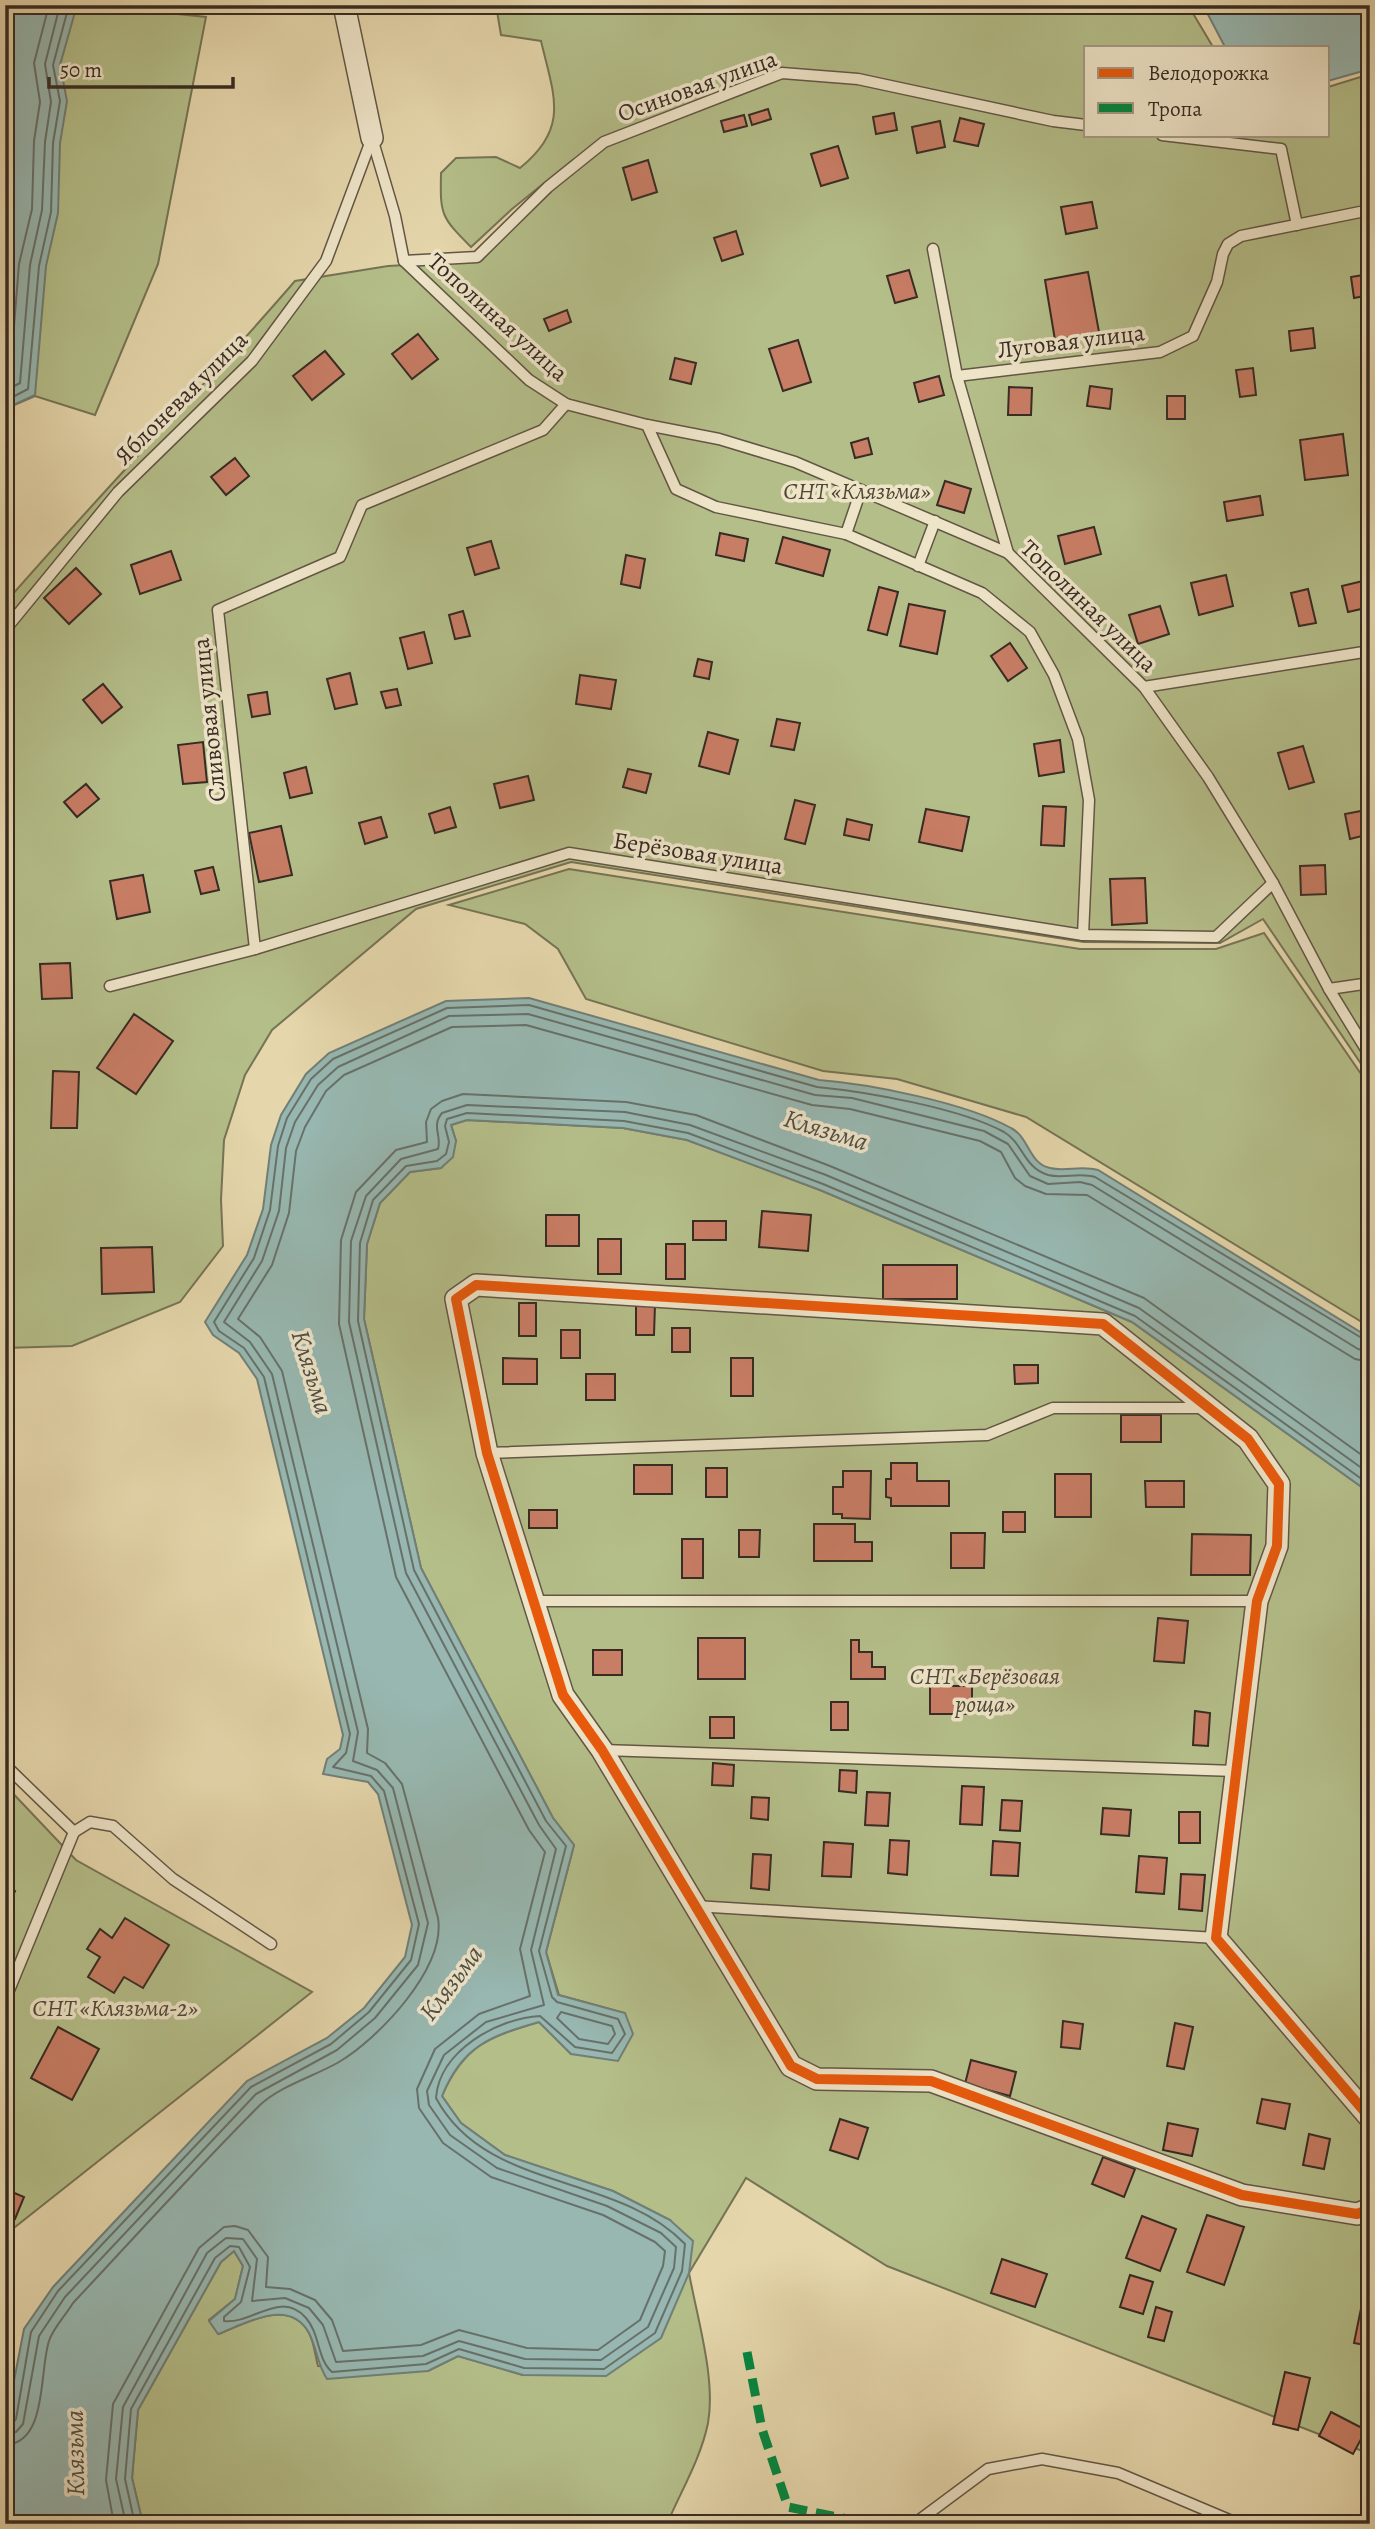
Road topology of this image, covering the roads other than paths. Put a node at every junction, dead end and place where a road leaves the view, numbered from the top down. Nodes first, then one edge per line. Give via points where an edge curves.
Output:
1 (344, 5) edge
2 (1084, 125) edge
3 (1170, 136) edge
4 (372, 138) junction
5 (1370, 210) edge
6 (1297, 225) junction
7 (933, 249) dead end
8 (404, 261) junction
9 (957, 376) junction
10 (566, 404) junction
11 (647, 425) junction
12 (861, 490) junction
13 (935, 520) junction
14 (846, 534) junction
15 (1008, 553) junction
16 (918, 566) junction
17 (5, 630) edge
18 (1370, 651) edge
19 (1144, 687) junction
20 (1273, 883) junction
21 (1083, 934) junction
22 (255, 949) junction
23 (1370, 983) edge
24 (110, 986) dead end
25 (1329, 989) junction
26 (1370, 1056) edge
27 (1210, 1408) junction
28 (487, 1453) junction
29 (532, 1601) junction
30 (1257, 1601) junction
31 (602, 1750) junction
32 (5, 1765) edge
33 (1236, 1771) junction
34 (75, 1832) junction
35 (695, 1906) junction
36 (1216, 1938) junction
37 (271, 1944) dead end
38 (5, 2000) edge
39 (1370, 2118) edge
40 (1370, 2209) edge
41 (914, 2524) edge
42 (1238, 2524) edge

1 - 4 street
2 - 8 lane, Осиновая улица via 858,79 782,73 604,142 548,187 477,257
3 - 6 lane via 1281,149
4 - 8 lane, Тополиная улица
4 - 17 lane, Яблоневая улица via 326,261 260,350 118,492
5 - 6 lane, Луговая улица
6 - 9 lane, Луговая улица via 1241,236 1228,244 1193,336 1160,352
7 - 9 lane
8 - 10 lane, Тополиная улица via 529,380
9 - 15 lane
10 - 11 lane, Тополиная улица
10 - 22 lane, Сливовая улица via 543,430 362,505 340,556 218,610
11 - 12 lane, Тополиная улица via 744,446
11 - 14 lane via 676,489 716,507
12 - 13 lane, Тополиная улица
12 - 14 lane
13 - 15 lane, Тополиная улица
13 - 16 lane
14 - 16 lane
15 - 19 lane, Тополиная улица
16 - 21 lane via 982,593 1030,632 1054,676 1079,739 1089,800
18 - 19 lane
19 - 20 lane, Тополиная улица via 1208,777
20 - 21 lane, Берёзовая улица via 1216,937
20 - 25 lane, Тополиная улица
21 - 22 lane, Берёзовая улица via 569,853
22 - 24 lane, Берёзовая улица
23 - 25 lane
25 - 26 lane, Тополиная улица
27 - 28 lane via 1053,1408 987,1435
27 - 28 street via 1103,1324 475,1285 456,1299
27 - 30 street via 1248,1439 1279,1484 1277,1546
28 - 29 street
29 - 30 lane
29 - 31 street via 563,1695
30 - 33 street
31 - 33 lane
31 - 35 street
32 - 34 lane
33 - 36 street
34 - 37 lane via 90,1822 113,1826 173,1880
34 - 38 lane
35 - 36 lane
35 - 40 street via 791,2066 817,2080 931,2081 1242,2195 1357,2214
36 - 39 street
41 - 42 lane via 988,2469 1042,2459 1118,2473

